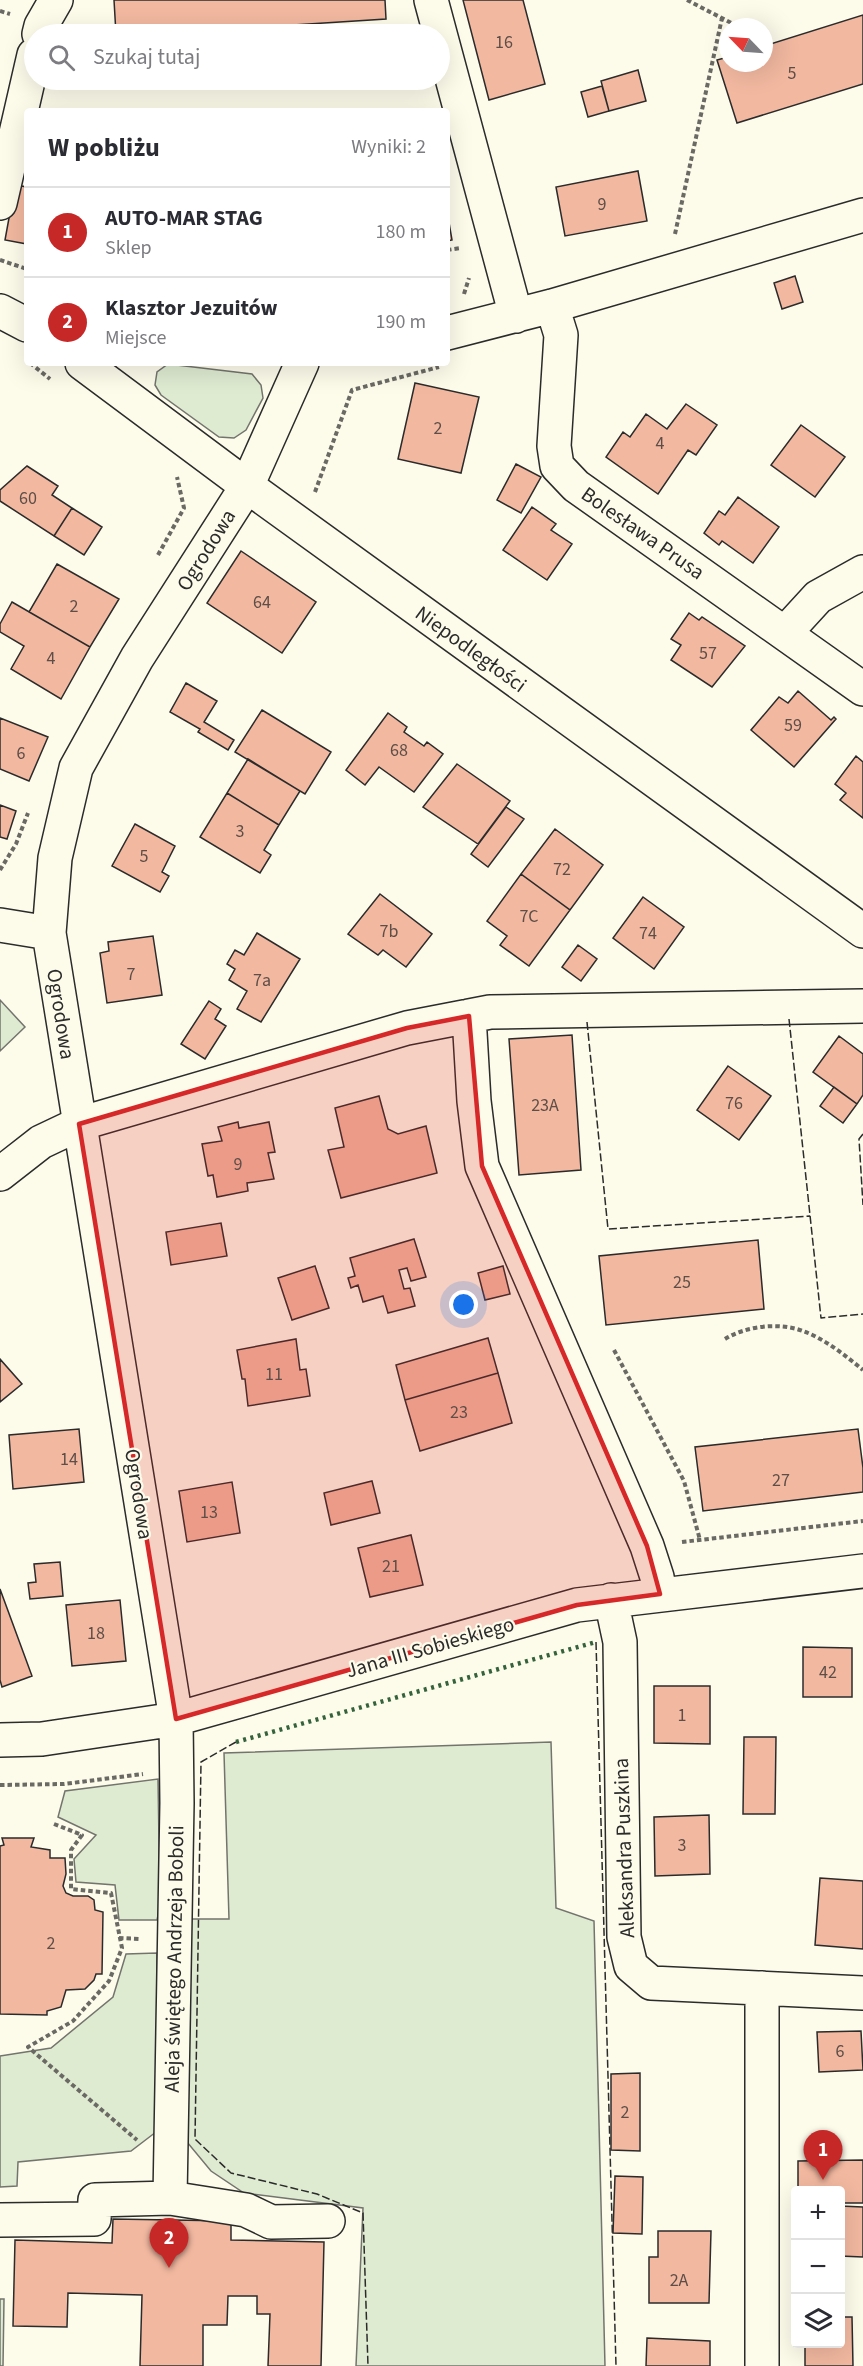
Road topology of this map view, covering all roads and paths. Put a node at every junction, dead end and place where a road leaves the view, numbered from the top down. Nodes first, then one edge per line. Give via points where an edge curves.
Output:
1 (56, 0) edge
2 (431, 0) edge
3 (687, 0) edge
4 (722, 18) edge
5 (42, 24) edge
6 (437, 24) edge
7 (719, 32) edge
8 (450, 71) edge
9 (26, 90) edge
10 (0, 203) edge
11 (863, 215) edge
12 (673, 244) dead end
13 (467, 246) dead end
14 (450, 249) edge
15 (0, 260) edge
16 (24, 268) edge
17 (470, 272) dead end
18 (461, 301) dead end
19 (552, 306) junction
20 (0, 311) edge
21 (516, 316) junction
22 (24, 323) edge
23 (450, 332) edge
24 (34, 366) edge
25 (86, 366) edge
26 (301, 366) edge
27 (440, 367) dead end
28 (57, 384) dead end
29 (177, 476) dead end
30 (247, 486) junction
31 (313, 497) dead end
32 (156, 561) dead end
33 (863, 572) edge
34 (785, 633) junction
35 (863, 689) edge
36 (28, 812) dead end
37 (0, 870) edge
38 (0, 926) edge
39 (863, 931) edge
40 (49, 933) junction
41 (863, 1006) edge
42 (469, 1016) junction
43 (79, 1124) junction
44 (0, 1174) edge
45 (725, 1339) dead end
46 (614, 1350) dead end
47 (863, 1370) edge
48 (700, 1540) dead end
49 (863, 1571) edge
50 (660, 1594) junction
51 (611, 1600) junction
52 (176, 1719) junction
53 (0, 1740) edge
54 (54, 1824) dead end
55 (762, 1988) junction
56 (863, 1993) edge
57 (170, 2183) junction
58 (0, 2220) edge
59 (328, 2221) dead end
60 (762, 2366) edge

1 - 5 street
2 - 6 street
3 - 4 path
7 - 12 path
8 - 21 street
9 - 10 street
11 - 19 street
13 - 14 path
15 - 16 path
17 - 18 path
19 - 21 street
19 - 34 street, Bolesława Prusa via 561,335 554,446 558,466 576,486
20 - 22 street
21 - 23 street
24 - 28 path
25 - 30 street, Niepodległości
26 - 30 street, Ogrodowa
27 - 31 path via 352,390
29 - 32 path via 184,508
30 - 39 street, Niepodległości
30 - 40 street, Ogrodowa via 137,658 76,768 55,858
33 - 34 street via 818,597
34 - 35 street, Bolesława Prusa
36 - 37 path via 16,844
38 - 40 street
40 - 43 street, Ogrodowa
41 - 42 street via 490,1012
42 - 43 street via 407,1028
42 - 50 street via 482,1166 647,1546
43 - 44 street via 42,1142
43 - 52 street, Ogrodowa
45 - 47 path via 739,1331 773,1326 803,1330
46 - 48 path via 684,1481
49 - 50 street, Jana III Sobieskiego
50 - 51 street, Jana III Sobieskiego
51 - 52 street, Jana III Sobieskiego via 577,1605
51 - 55 street, Aleksandra Puszkina via 620,1641 624,1936 631,1966 651,1983
52 - 53 street, Jana III Sobieskiego
52 - 57 street, Aleja świętego Andrzeja Boboli
54 - 57 path via 82,1835 71,1850 71,1889 111,1893 122,1948 109,1981 73,2021 28,2047
55 - 56 street, Aleksandra Puszkina
55 - 60 street
57 - 58 street via 95,2200 94,2219
57 - 59 street via 271,2222

